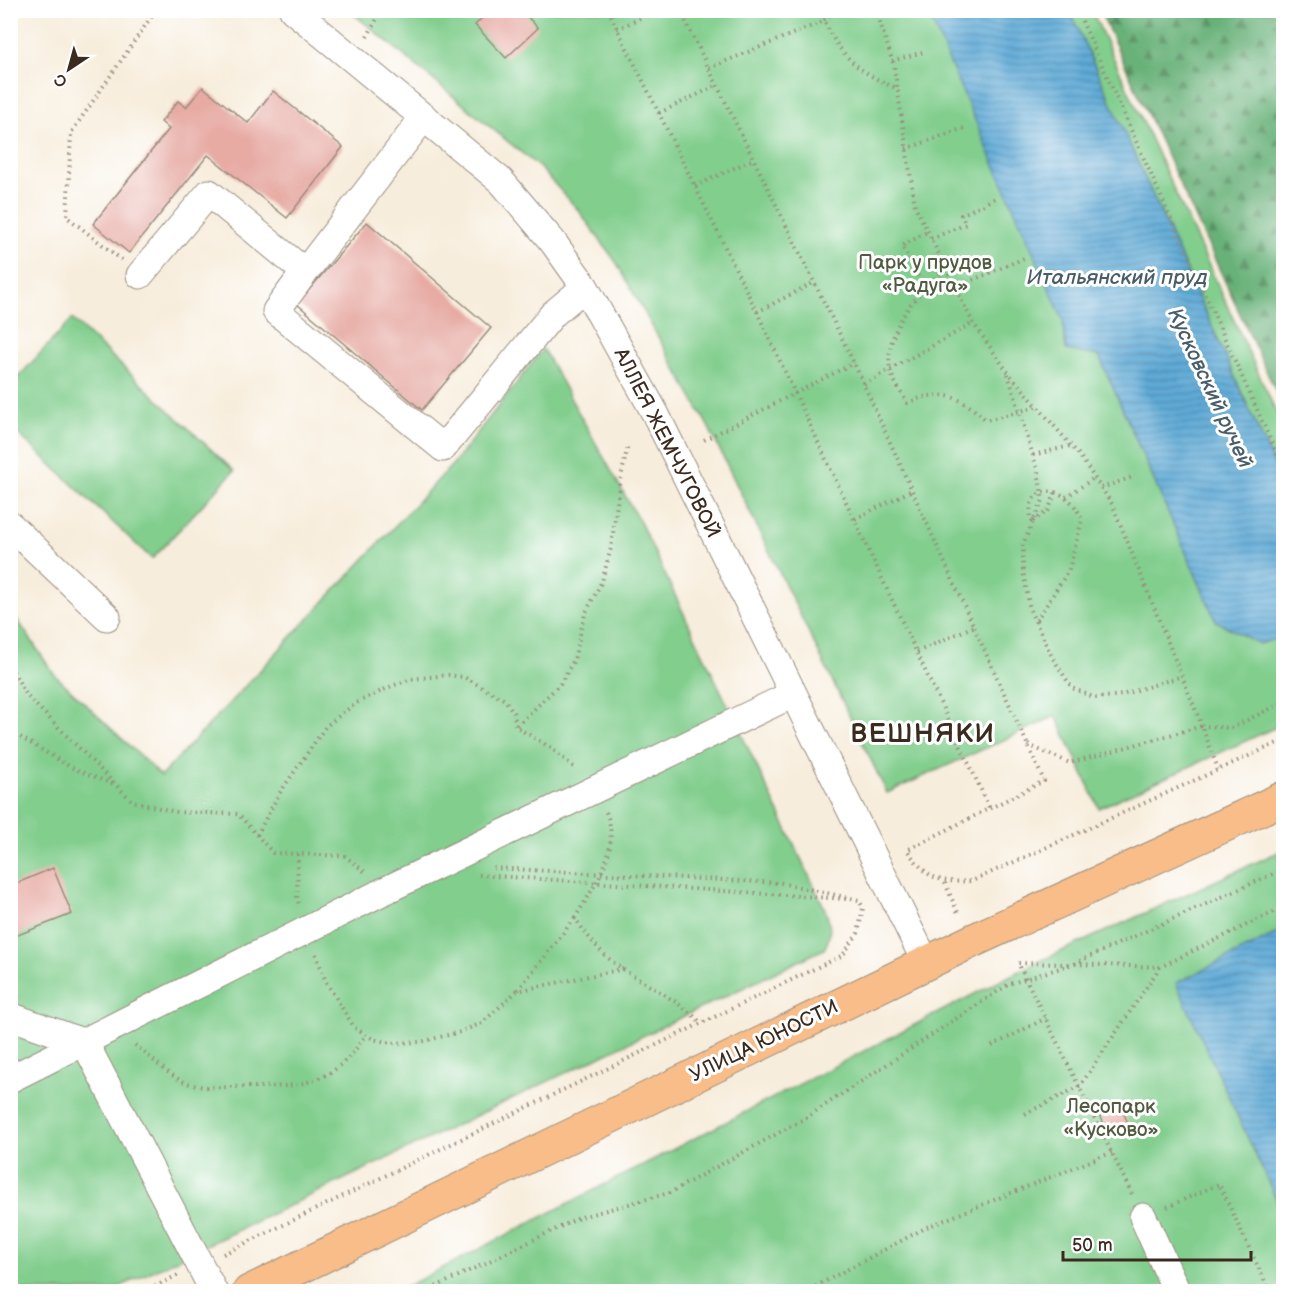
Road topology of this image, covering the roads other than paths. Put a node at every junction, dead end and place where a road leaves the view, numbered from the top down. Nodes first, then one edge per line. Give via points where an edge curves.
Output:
1 (293, 10) edge
2 (424, 117) junction
3 (304, 272) junction
4 (140, 275) road end
5 (585, 287) junction
6 (10, 525) edge
7 (107, 617) dead end
8 (793, 694) junction
9 (1284, 798) edge
10 (926, 963) junction
11 (10, 1016) edge
12 (85, 1043) junction
13 (10, 1079) edge
14 (1143, 1217) road end
15 (214, 1292) edge
16 (249, 1292) edge
17 (1177, 1292) edge

1 - 2 street, АЛЛЕЯ ЖЕМЧУГОВОЙ
2 - 3 street
2 - 5 street, АЛЛЕЯ ЖЕМЧУГОВОЙ via 501,181 554,242
3 - 4 street via 209,193
3 - 5 street via 276,311 443,448 553,314
5 - 8 street, АЛЛЕЯ ЖЕМЧУГОВОЙ via 655,413
6 - 7 street
8 - 10 street, АЛЛЕЯ ЖЕМЧУГОВОЙ
8 - 12 street via 386,890
9 - 10 main road, УЛИЦА ЮНОСТИ
10 - 16 main road, УЛИЦА ЮНОСТИ
11 - 12 street
12 - 13 street
12 - 15 street
14 - 17 street

